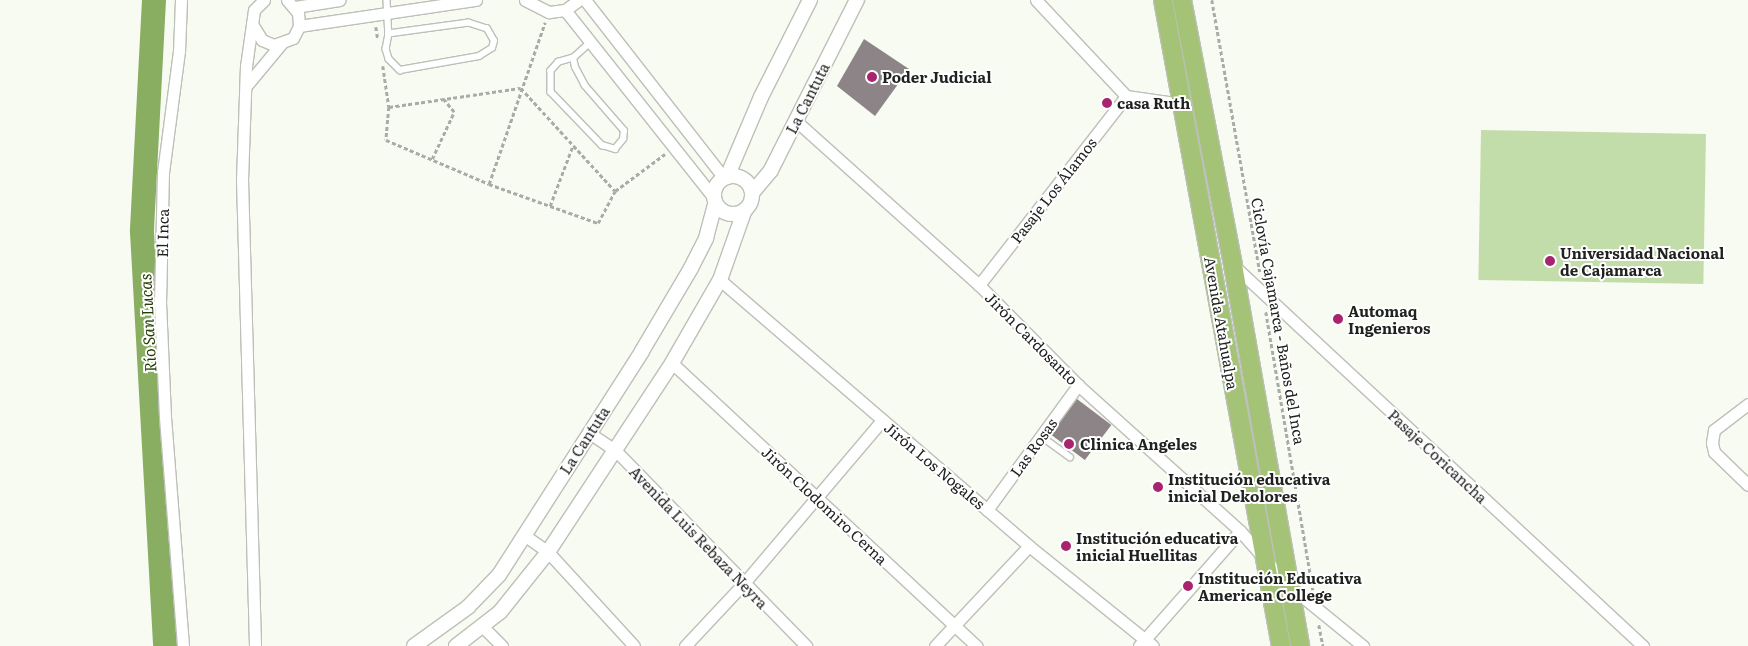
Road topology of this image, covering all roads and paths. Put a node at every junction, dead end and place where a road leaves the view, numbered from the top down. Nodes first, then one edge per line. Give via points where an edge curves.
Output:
1 (181, 0) edge
2 (338, 0) edge
3 (476, 0) edge
4 (525, 0) edge
5 (579, 0) edge
6 (585, 0) edge
7 (810, 0) edge
8 (857, 0) edge
9 (1036, 0) edge
10 (1163, 0) edge
11 (1182, 0) edge
12 (1212, 0) edge
13 (260, 2) edge
14 (291, 3) edge
15 (387, 6) edge
16 (565, 10) junction
17 (549, 12) junction
18 (374, 13) junction
19 (252, 24) junction
20 (299, 26) junction
21 (389, 34) junction
22 (379, 41) dead end
23 (591, 42) junction
24 (281, 44) junction
25 (573, 58) junction
26 (382, 60) dead end
27 (246, 86) junction
28 (521, 88) junction
29 (1126, 96) junction
30 (443, 99) junction
31 (1183, 104) junction
32 (390, 107) junction
33 (795, 120) junction
34 (573, 145) junction
35 (675, 147) junction
36 (432, 159) junction
37 (726, 177) junction
38 (489, 184) junction
39 (615, 191) junction
40 (752, 193) junction
41 (714, 200) junction
42 (550, 206) junction
43 (744, 212) junction
44 (1233, 264) junction
45 (720, 280) junction
46 (979, 285) junction
47 (1263, 293) junction
48 (672, 363) junction
49 (1078, 385) junction
50 (1748, 404) edge
51 (882, 420) junction
52 (588, 432) junction
53 (1041, 436) junction
54 (615, 450) junction
55 (1070, 457) dead end
56 (1748, 485) edge
57 (816, 497) junction
58 (987, 510) junction
59 (1240, 531) junction
60 (524, 536) junction
61 (1029, 546) junction
62 (548, 552) junction
63 (1264, 560) junction
64 (744, 583) junction
65 (1288, 585) junction
66 (1315, 607) junction
67 (954, 625) junction
68 (483, 627) junction
69 (1146, 643) edge
70 (183, 646) edge
71 (255, 646) edge
72 (414, 646) edge
73 (456, 646) edge
74 (502, 646) edge
75 (634, 646) edge
76 (685, 646) edge
77 (806, 646) edge
78 (935, 646) edge
79 (977, 646) edge
80 (1280, 646) edge
81 (1300, 646) edge
82 (1323, 646) edge
83 (1363, 646) edge
84 (1643, 646) edge

1 - 70 street, El Inca via 179,51 163,172 160,302 164,417
2 - 14 street
3 - 15 street
4 - 17 street
5 - 16 street
6 - 37 street
7 - 37 street, La Cantuta via 761,97
8 - 33 street, La Cantuta
9 - 29 street
10 - 31 main road, Avenida Atahualpa
11 - 44 main road, Avenida Atahualpa
12 - 47 path, Ciclovía Cajamarca - Baños del Inca
13 - 19 street
14 - 20 street
15 - 18 street
15 - 21 lane
16 - 17 street
16 - 23 street
17 - 28 path
18 - 20 street
18 - 22 path
19 - 24 street via 262,40
19 - 27 street via 246,60
20 - 24 street via 293,38
21 - 21 lane via 469,23 487,29 494,41 492,48 479,56 407,71 400,70 388,59
23 - 25 lane
23 - 35 street
24 - 27 street
25 - 25 lane via 579,78 624,131 623,140 615,149 602,145 551,92 551,71 559,62
26 - 32 path
27 - 71 street via 242,179
28 - 30 path
28 - 34 path
28 - 38 path
29 - 31 street
29 - 46 street, Pasaje Los Álamos
30 - 32 path
30 - 36 path via 454,112
31 - 63 main road, Avenida Atahualpa
32 - 36 path via 386,140
33 - 40 street, La Cantuta via 771,170
33 - 46 street, Jirón Cardosanto
34 - 39 path
34 - 42 path
35 - 39 path
35 - 41 street
36 - 38 path
37 - 40 street via 746,181
37 - 41 street, La Cantuta via 717,184
38 - 42 path
39 - 42 path via 598,223
40 - 43 street, La Cantuta via 752,200
41 - 43 street via 731,215
41 - 52 street, La Cantuta via 706,238 691,268 642,351
43 - 45 street, La Cantuta
44 - 47 street, Pasaje Coricancha
44 - 65 main road, Avenida Atahualpa
45 - 48 street, La Cantuta
45 - 51 street, Jirón Los Nogales
46 - 49 street, Jirón Cardosanto
47 - 66 path, Ciclovía Cajamarca - Baños del Inca
47 - 84 street, Pasaje Coricancha
48 - 54 street, La Cantuta
48 - 57 street, Jirón Clodomiro Cerna
49 - 53 street, Las Rosas
49 - 59 street, Jirón Cardosanto
50 - 56 street via 1714,430 1712,443 1714,452
51 - 57 street
51 - 58 street, Jirón Los Nogales
52 - 54 street, Avenida Luis Rebaza Neyra
52 - 60 street, La Cantuta
53 - 55 lane
53 - 58 street, Las Rosas
54 - 62 street, La Cantuta
54 - 64 street, Avenida Luis Rebaza Neyra
57 - 64 street
57 - 67 street, Jirón Clodomiro Cerna
58 - 61 street, Jirón Los Nogales
59 - 63 street, Jirón Cardosanto
59 - 69 street
60 - 62 street
60 - 72 street, La Cantuta via 486,590
61 - 67 street
61 - 69 street, Jirón Los Nogales
62 - 68 street, La Cantuta via 516,595
62 - 75 street
63 - 65 street, Jirón Cardosanto
63 - 80 main road, Avenida Atahualpa
64 - 76 street
64 - 77 street, Avenida Luis Rebaza Neyra
65 - 66 street, Jirón Cardosanto
65 - 81 main road, Avenida Atahualpa
66 - 82 path, Ciclovía Cajamarca - Baños del Inca
66 - 83 street, Jirón Cardosanto
67 - 78 street
67 - 79 street, Jirón Clodomiro Cerna
68 - 73 street, La Cantuta
68 - 74 street

